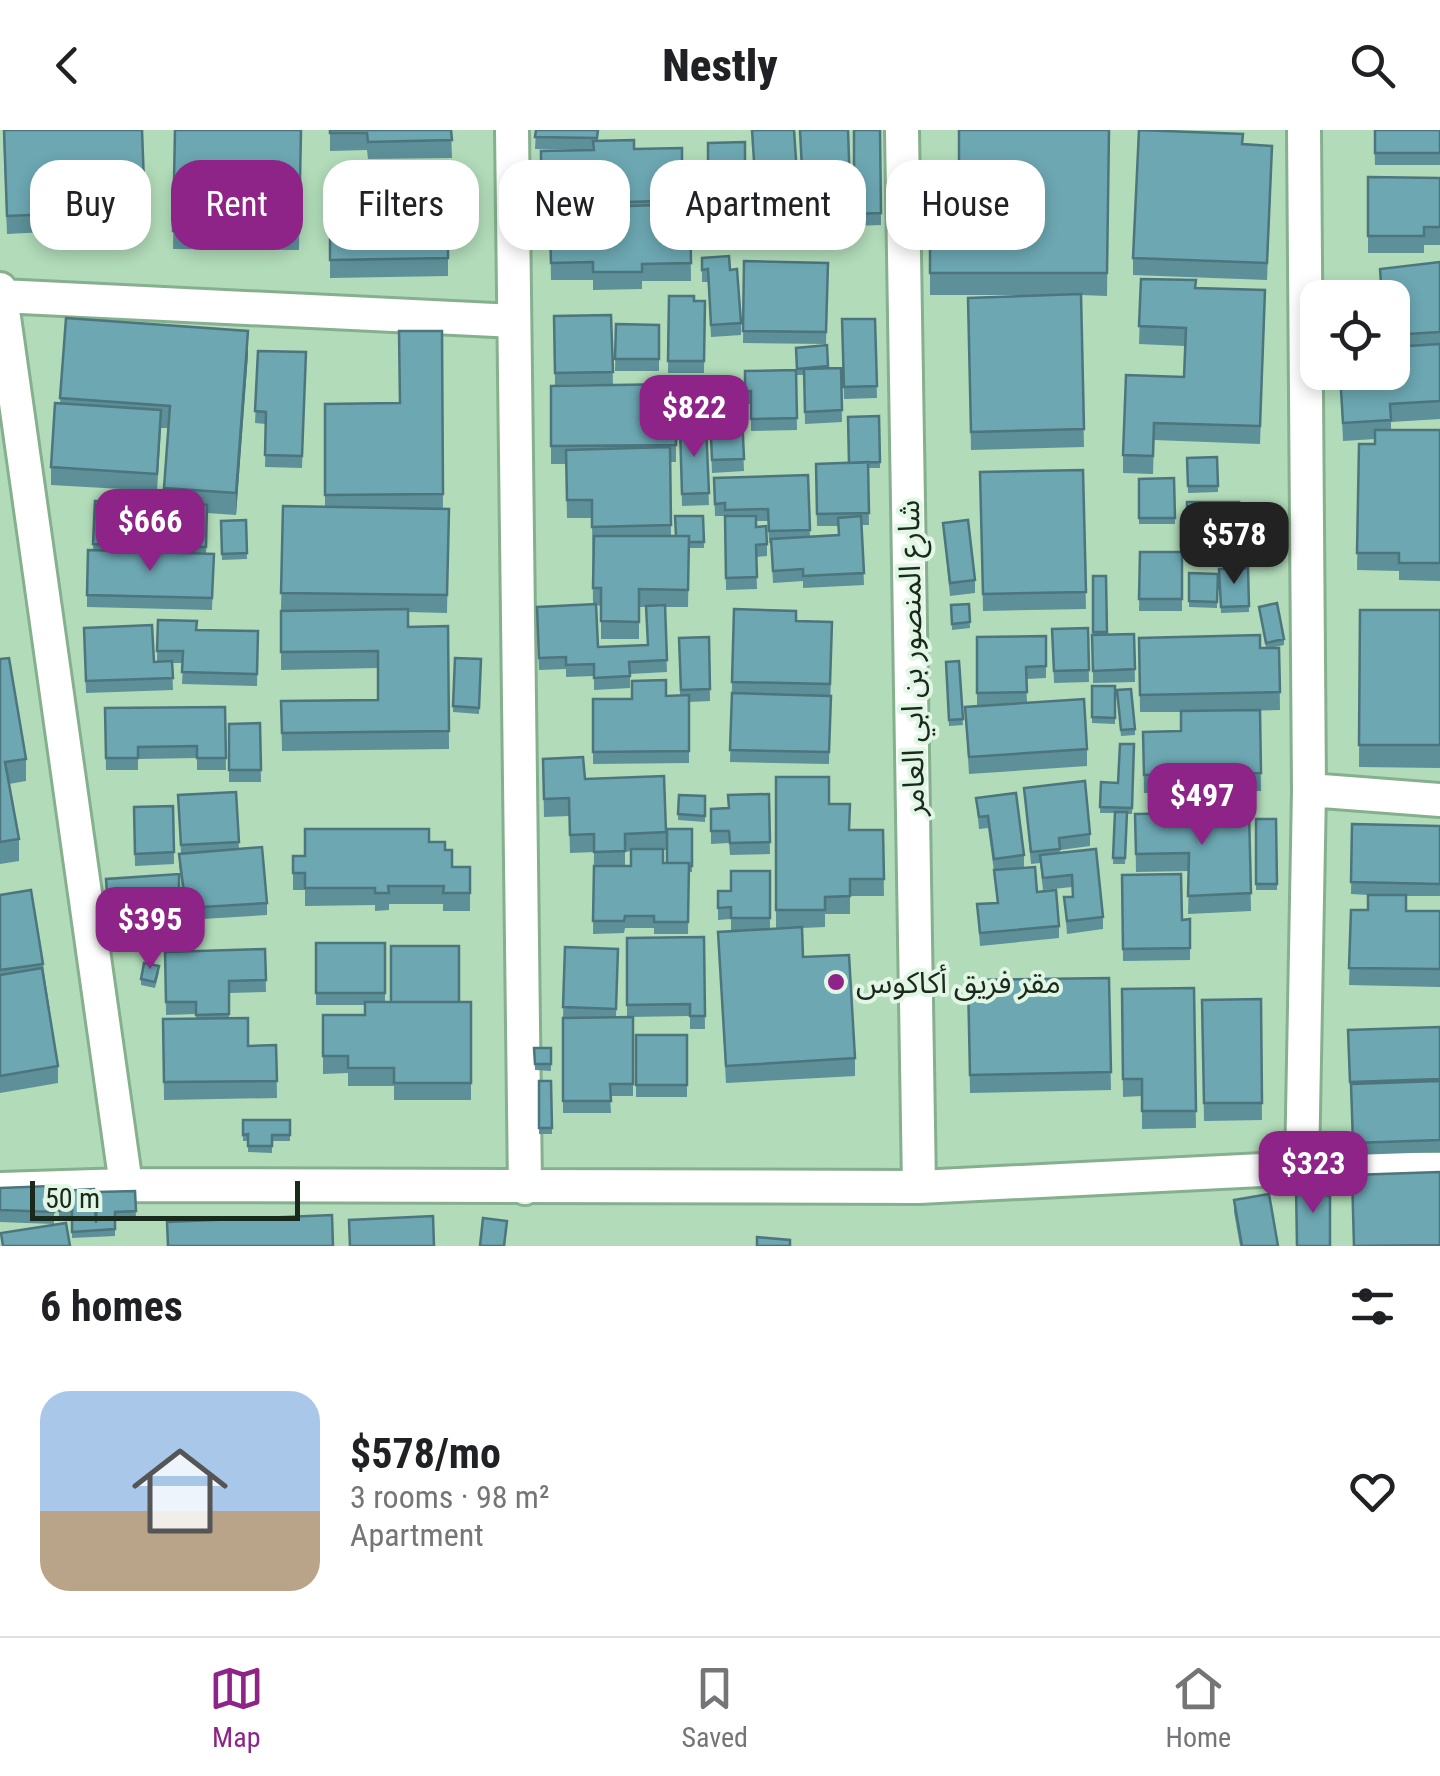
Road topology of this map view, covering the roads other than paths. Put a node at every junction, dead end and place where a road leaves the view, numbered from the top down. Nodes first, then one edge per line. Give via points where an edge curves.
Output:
1 (512, 130) edge
2 (902, 130) edge
3 (1304, 130) edge
4 (1, 293) edge
5 (514, 321) junction
6 (1308, 790) junction
7 (1440, 800) edge
8 (1302, 1168) junction
9 (1440, 1169) edge
10 (126, 1185) junction
11 (920, 1187) junction
12 (525, 1188) junction
13 (0, 1189) edge

1 - 5 street
2 - 11 street, شارع المنصور بن ابي العامر
3 - 6 street
4 - 5 street
4 - 10 street
5 - 12 street
6 - 7 street
6 - 8 street
8 - 9 street
8 - 11 street
10 - 12 street
10 - 13 street
11 - 12 street

